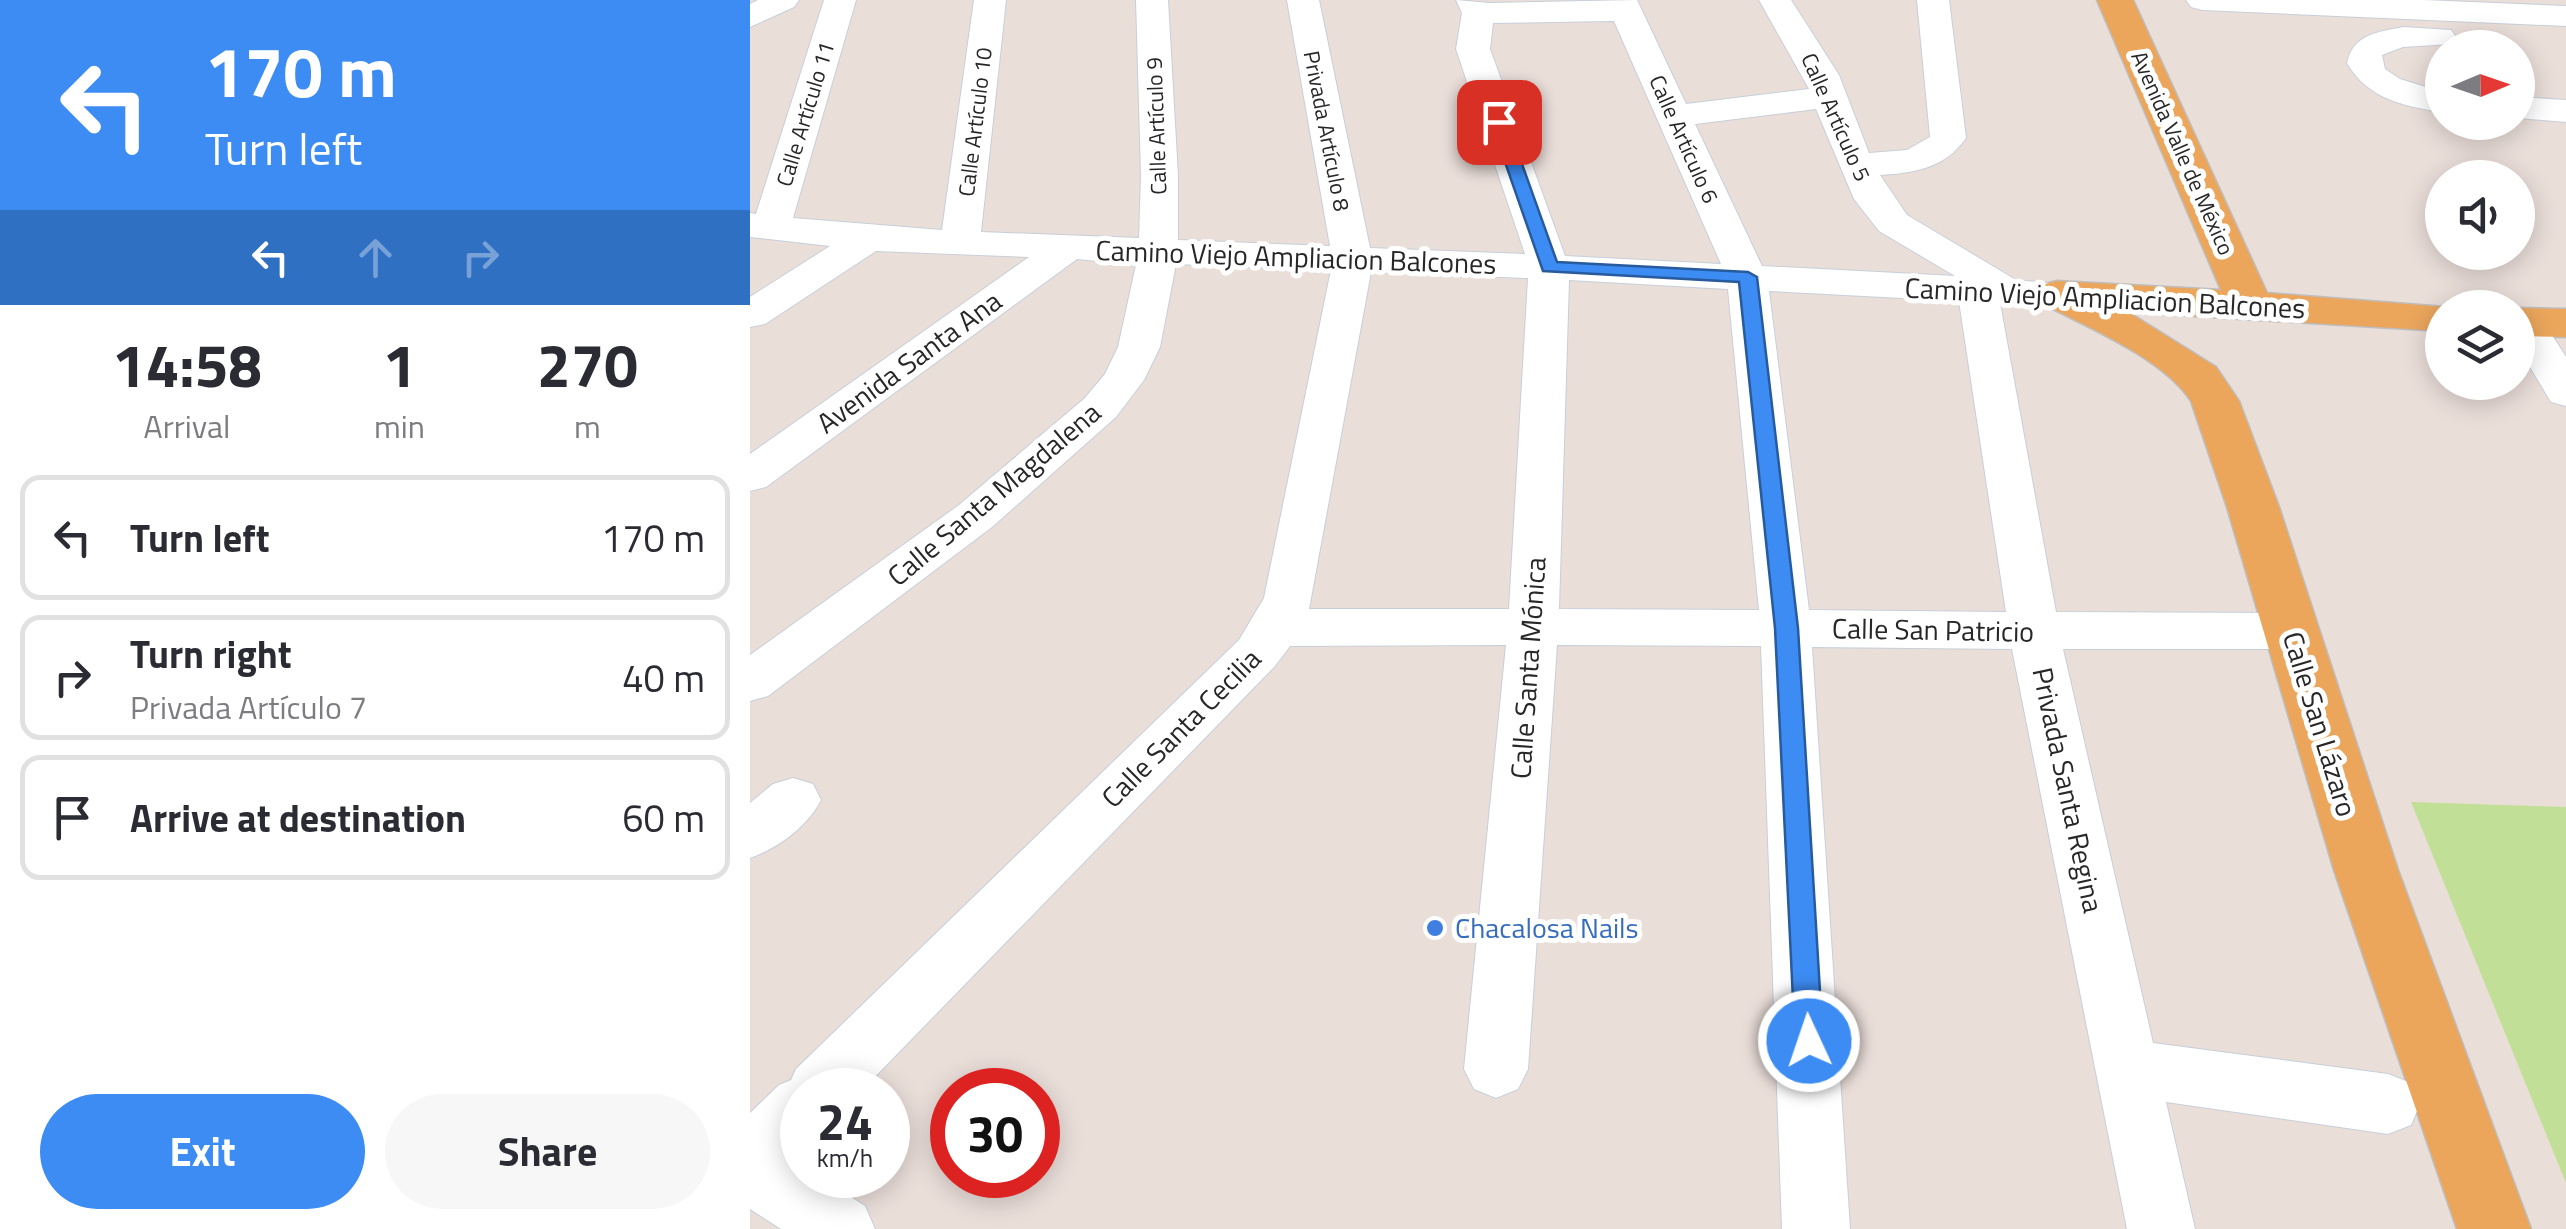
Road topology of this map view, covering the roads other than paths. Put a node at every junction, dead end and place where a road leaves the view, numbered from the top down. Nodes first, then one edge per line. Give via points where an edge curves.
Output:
1 (782, 0) edge
2 (840, 0) edge
3 (990, 0) edge
4 (1152, 0) edge
5 (1303, 0) edge
6 (1775, 0) edge
7 (1932, 0) edge
8 (2079, 0) edge
9 (2115, 0) edge
10 (2202, 0) edge
11 (2540, 0) edge
12 (1475, 6) edge
13 (1624, 6) edge
14 (2566, 14) edge
15 (750, 17) edge
16 (2425, 35) edge
17 (2535, 44) edge
18 (2566, 46) edge
19 (1829, 97) junction
20 (2425, 100) edge
21 (2535, 109) edge
22 (2566, 111) edge
23 (1674, 116) junction
24 (1857, 164) junction
25 (761, 226) edge
26 (868, 239) junction
27 (960, 244) junction
28 (1069, 247) junction
29 (1160, 251) junction
30 (1353, 262) junction
31 (1549, 267) junction
32 (1748, 277) junction
33 (2013, 291) junction
34 (2228, 304) junction
35 (750, 315) edge
36 (2425, 316) edge
37 (2536, 322) edge
38 (2566, 392) edge
39 (750, 476) edge
40 (1533, 625) junction
41 (1276, 628) junction
42 (1786, 628) junction
43 (2034, 632) junction
44 (2291, 632) junction
45 (750, 682) edge
46 (793, 800) dead end
47 (750, 834) edge
48 (840, 1068) edge
49 (2127, 1068) junction
50 (1496, 1069) dead end
51 (2388, 1104) dead end
52 (780, 1128) edge
53 (750, 1158) edge
54 (750, 1171) edge
55 (840, 1229) edge
56 (1816, 1229) edge
57 (2161, 1229) edge
58 (2494, 1229) edge

1 - 15 street
2 - 25 street, Calle Artículo 11
3 - 27 street, Calle Artículo 10
4 - 29 street, Calle Artículo 9
5 - 30 street, Privada Artículo 8
6 - 19 street, Calle Artículo 5
7 - 24 street via 1948,138 1911,162
8 - 34 main road, Avenida Valle de México
9 - 34 main road, Avenida Valle de México
10 - 14 street
11 - 14 street
12 - 13 street
12 - 31 street via 1474,50
13 - 23 street, Calle Artículo 6
16 - 20 street via 2386,36 2364,55 2375,81
17 - 18 street
19 - 23 street
19 - 24 street, Calle Artículo 5
21 - 22 street
23 - 32 street, Calle Artículo 6
24 - 33 street, Calle Artículo 5 via 1892,222
25 - 26 street, Camino Viejo Ampliacion Balcones
26 - 27 street, Camino Viejo Ampliacion Balcones
26 - 35 street
27 - 28 street, Camino Viejo Ampliacion Balcones
28 - 29 street, Camino Viejo Ampliacion Balcones
28 - 39 street, Avenida Santa Ana
29 - 30 street, Camino Viejo Ampliacion Balcones
29 - 45 street, Calle Santa Magdalena via 1139,347 1100,409 916,563
30 - 31 street, Camino Viejo Ampliacion Balcones
30 - 41 street, Calle Santa Cecilia via 1289,598
31 - 32 street, Camino Viejo Ampliacion Balcones
31 - 40 street, Calle Santa Mónica
32 - 33 street, Camino Viejo Ampliacion Balcones
32 - 42 street, Calle Artículo 6
33 - 34 main road, Camino Viejo Ampliacion Balcones
33 - 43 street, Privada Santa Regina
33 - 44 main road, Calle San Lázaro via 2125,328 2199,378 2232,444
34 - 36 main road, Camino Viejo Ampliacion Balcones
37 - 38 street
40 - 41 street, Calle San Patricio
40 - 42 street, Calle San Patricio
40 - 50 street, Calle Santa Mónica
41 - 48 street, Calle Santa Cecilia
42 - 43 street, Calle San Patricio
42 - 56 street, Calle Artículo 6
43 - 44 street, Calle San Patricio
43 - 49 street, Privada Santa Regina
44 - 58 main road, Calle San Lázaro via 2366,870
46 - 47 street
49 - 51 street
49 - 57 street, Privada Santa Regina
52 - 53 street
54 - 55 street

